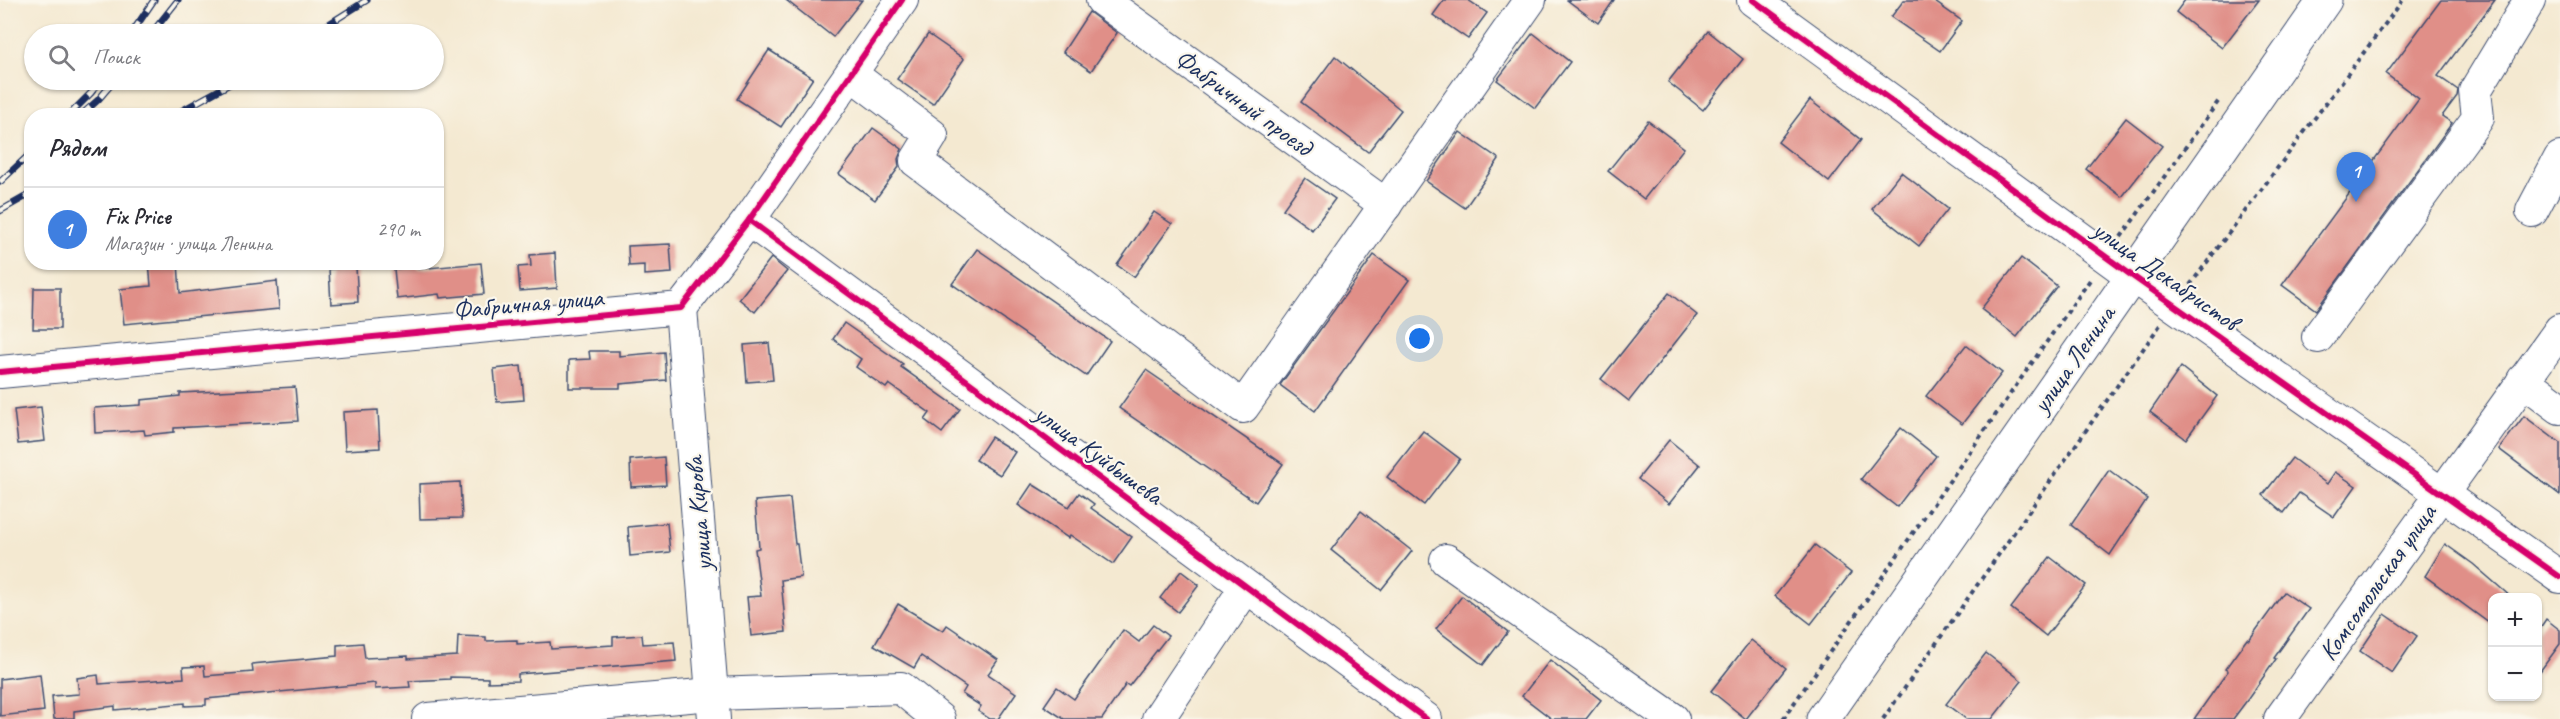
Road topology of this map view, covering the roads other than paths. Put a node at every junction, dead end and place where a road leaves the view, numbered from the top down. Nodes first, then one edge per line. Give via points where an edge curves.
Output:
1 (902, 0) edge
2 (1102, 0) edge
3 (1530, 0) edge
4 (1753, 0) edge
5 (2325, 0) edge
6 (2530, 0) edge
7 (851, 74) junction
8 (2560, 158) edge
9 (1386, 205) junction
10 (2532, 211) dead end
11 (749, 220) junction
12 (2119, 266) junction
13 (681, 308) junction
14 (2560, 330) edge
15 (2318, 337) dead end
16 (0, 372) edge
17 (2523, 380) junction
18 (2560, 408) edge
19 (2441, 492) junction
20 (1446, 560) dead end
21 (2560, 577) edge
22 (1246, 587) junction
23 (713, 706) edge
24 (428, 719) edge
25 (939, 719) edge
26 (1158, 719) edge
27 (1426, 719) edge
28 (1673, 719) edge
29 (1823, 719) edge
30 (2280, 719) edge

1 - 7 street
2 - 9 street, Фабричный проезд
3 - 9 street
4 - 12 street, улица Декабристов
5 - 12 main road, улица Ленина
6 - 15 street via 2475,91 2478,118
7 - 9 street via 932,135 916,160 1243,407
7 - 11 street
8 - 10 street
11 - 13 street
11 - 22 street, улица Куйбышева
12 - 19 street, улица Декабристов
12 - 29 main road, улица Ленина
13 - 16 street, Фабричная улица
13 - 23 street, улица Кирова
14 - 17 street, Комсомольская улица
17 - 18 street
17 - 19 street, Комсомольская улица
19 - 21 street, улица Декабристов
19 - 30 street, Комсомольская улица
20 - 28 street
22 - 26 street
22 - 27 street, улица Куйбышева
23 - 24 street
23 - 25 street via 901,688

